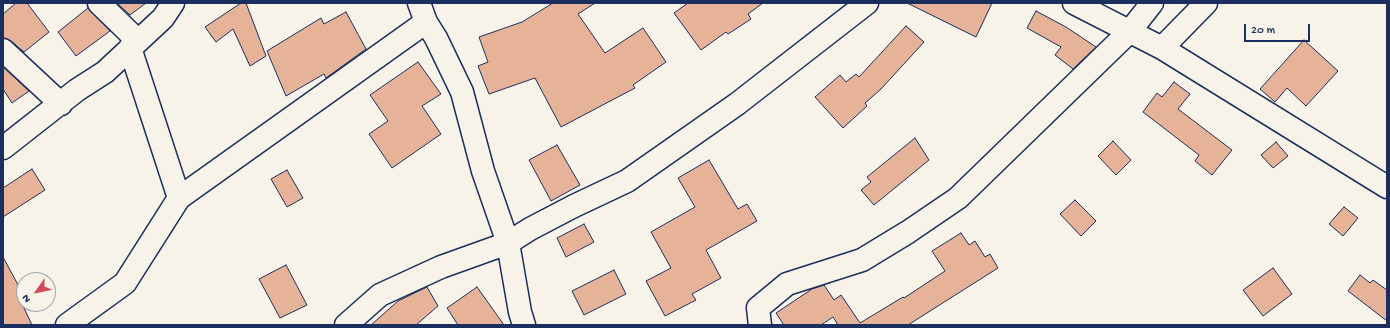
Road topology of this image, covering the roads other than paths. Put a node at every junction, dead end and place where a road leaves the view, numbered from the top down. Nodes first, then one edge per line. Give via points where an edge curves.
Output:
1 (99, 3) edge
2 (173, 3) edge
3 (867, 3) edge
4 (1074, 3) edge
5 (1152, 3) edge
6 (1206, 3) edge
7 (423, 12) edge
8 (1130, 31) junction
9 (134, 45) junction
10 (1162, 48) junction
11 (3, 50) edge
12 (61, 104) junction
13 (3, 148) edge
14 (1387, 187) edge
15 (179, 198) junction
16 (508, 243) junction
17 (67, 325) edge
18 (346, 325) edge
19 (524, 325) edge
20 (760, 325) edge

1 - 9 street
2 - 9 street via 163,18
3 - 16 street via 737,104 627,181
4 - 8 street
5 - 8 street
6 - 10 street
7 - 15 street
7 - 16 street via 462,92 483,171
8 - 10 street
8 - 20 street via 958,198 862,260 787,284 758,308
9 - 12 street via 104,72
9 - 15 street
10 - 14 street
11 - 12 street
12 - 13 street
15 - 17 street via 125,283
16 - 18 street via 440,267 380,295
16 - 19 street

